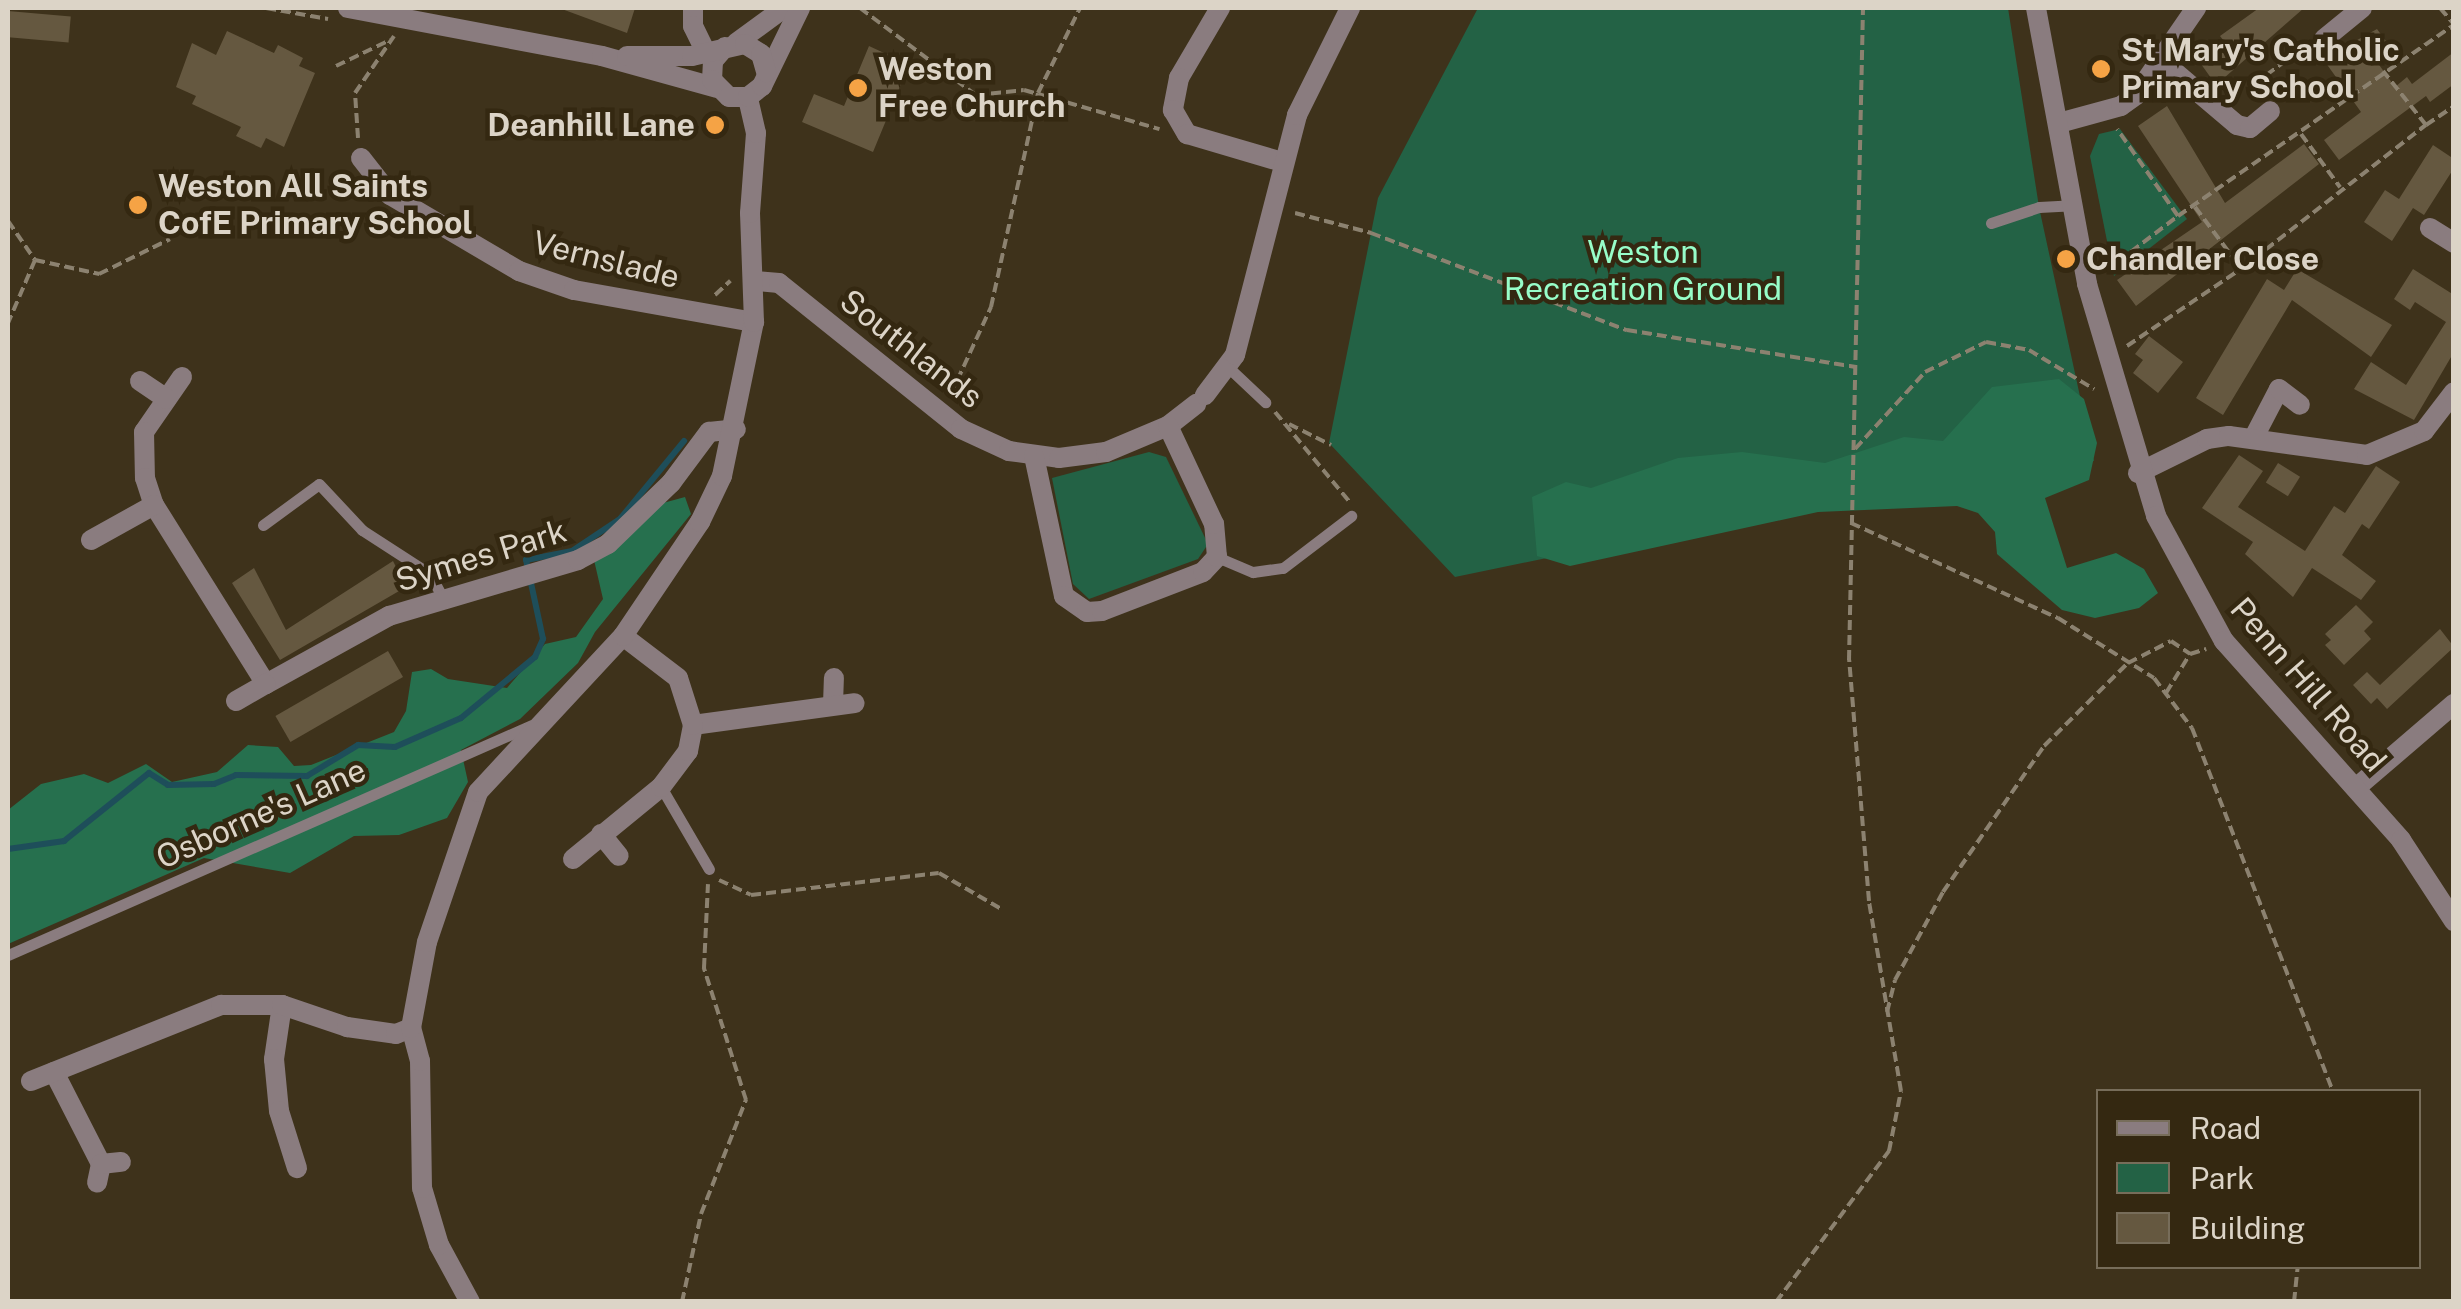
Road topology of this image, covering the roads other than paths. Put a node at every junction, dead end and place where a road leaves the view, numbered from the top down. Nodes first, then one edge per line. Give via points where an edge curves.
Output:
1 (348, 8) edge
2 (693, 8) edge
3 (784, 8) edge
4 (800, 8) edge
5 (1220, 8) edge
6 (1350, 8) edge
7 (2036, 8) edge
8 (2196, 8) edge
9 (2353, 10) edge
10 (2324, 40) road end
11 (722, 48) junction
12 (602, 56) junction
13 (2164, 62) junction
14 (766, 72) junction
15 (717, 88) junction
16 (748, 97) junction
17 (2270, 112) road end
18 (2059, 123) junction
19 (1282, 162) junction
20 (364, 164) road end
21 (2072, 205) junction
22 (1991, 224) dead end
23 (2430, 228) dead end
24 (2454, 243) edge
25 (756, 281) junction
26 (754, 322) junction
27 (1229, 368) junction
28 (182, 378) dead end
29 (140, 381) dead end
30 (2454, 392) edge
31 (167, 400) junction
32 (1265, 402) road end
33 (2300, 405) dead end
34 (1168, 426) junction
35 (736, 429) junction
36 (2253, 439) junction
37 (1034, 456) junction
38 (2138, 473) junction
39 (154, 505) junction
40 (1351, 516) road end
41 (263, 525) dead end
42 (92, 540) dead end
43 (1217, 557) junction
44 (442, 597) junction
45 (623, 636) junction
46 (834, 678) dead end
47 (266, 684) junction
48 (236, 701) dead end
49 (855, 703) dead end
50 (833, 704) junction
51 (2454, 704) edge
52 (536, 723) junction
53 (694, 725) junction
54 (661, 787) junction
55 (2357, 787) junction
56 (601, 834) junction
57 (618, 856) dead end
58 (573, 858) dead end
59 (709, 869) road end
60 (2454, 920) edge
61 (8, 955) edge
62 (282, 1006) junction
63 (411, 1028) junction
64 (54, 1072) junction
65 (31, 1081) dead end
66 (297, 1168) dead end
67 (106, 1170) dead end
68 (470, 1302) edge

1 - 12 street
2 - 11 street via 696,34
3 - 11 street
4 - 14 street
5 - 19 street via 1178,78 1178,122 1200,140
6 - 19 street, Southlands via 1315,69
7 - 18 street, Penn Hill Road
8 - 13 street
9 - 10 street
11 - 12 street
11 - 14 street via 761,54
11 - 15 street via 711,70
12 - 15 street
13 - 17 street via 2237,125 2250,128
13 - 18 street via 2136,95 2105,112
14 - 16 street
15 - 16 street via 729,97
16 - 25 street via 756,133 750,213
18 - 21 street, Penn Hill Road
19 - 27 street, Southlands
20 - 26 street, Vernslade via 390,194 519,271 574,290
21 - 22 lane via 2039,207
21 - 38 street, Penn Hill Road
23 - 24 street
25 - 26 street
25 - 37 street, Southlands via 779,284 985,442
26 - 35 street
27 - 32 lane
27 - 34 street, Southlands
28 - 31 street
29 - 31 street
30 - 36 street via 2424,431 2367,456
31 - 39 street via 144,432 141,454
33 - 36 street via 2279,389
34 - 37 street, Southlands via 1106,452
34 - 43 street via 1214,524
35 - 44 street, Symes Park via 709,432 671,483 608,544 540,572
35 - 45 street via 700,522
36 - 38 street via 2207,439
37 - 43 street via 1058,580 1073,606 1102,611 1203,572
38 - 55 street, Penn Hill Road via 2178,563 2224,641
39 - 42 street
39 - 47 street
40 - 43 lane via 1284,568 1253,572
41 - 44 lane via 319,484 362,530 430,574
44 - 47 street, Symes Park via 389,616
45 - 52 street
45 - 53 street via 678,678
46 - 50 street
47 - 48 street, Symes Park
49 - 50 street
50 - 53 street
51 - 55 street
52 - 61 lane, Osborne's Lane
52 - 63 street via 478,792 437,902
53 - 54 street via 688,751
54 - 56 street
54 - 59 lane
55 - 60 street, Penn Hill Road
56 - 57 street
56 - 58 street
62 - 63 street via 347,1027 396,1034
62 - 64 street via 220,1004
62 - 66 street via 276,1077
63 - 68 street via 420,1061 422,1188 439,1246
64 - 65 street
64 - 67 street

